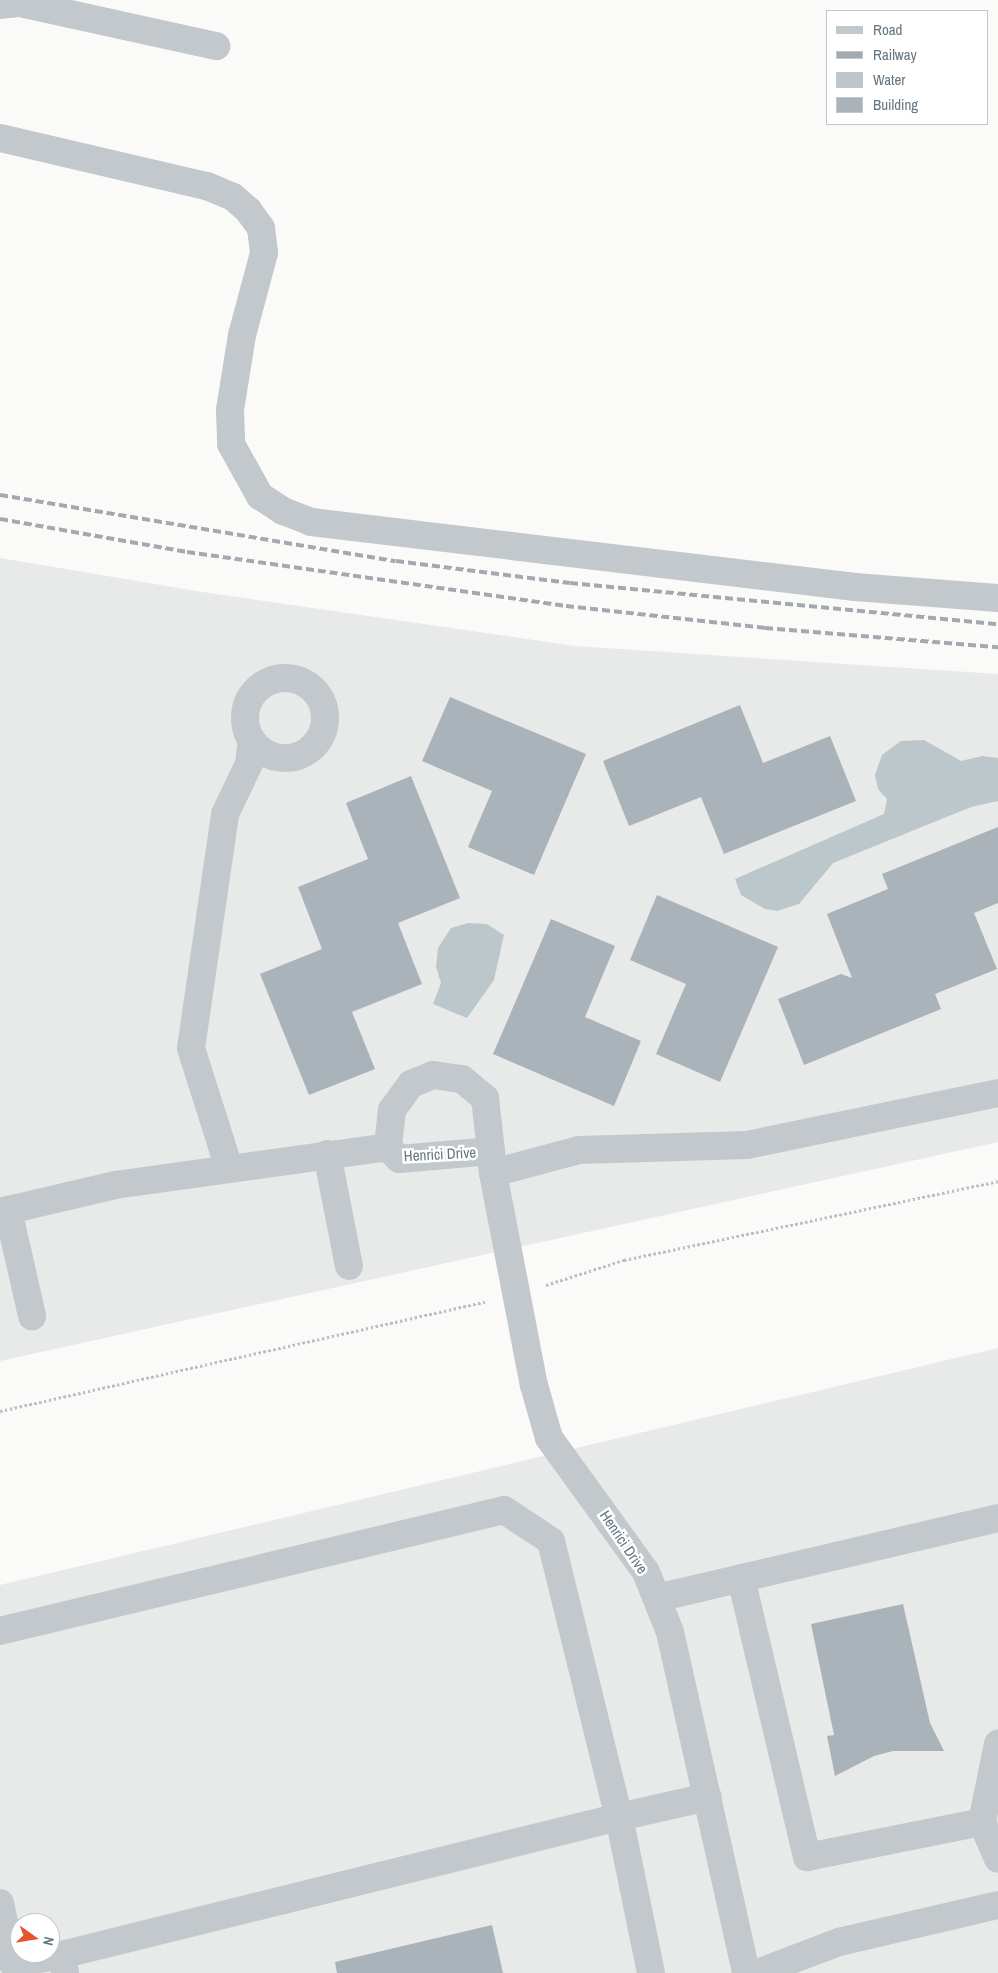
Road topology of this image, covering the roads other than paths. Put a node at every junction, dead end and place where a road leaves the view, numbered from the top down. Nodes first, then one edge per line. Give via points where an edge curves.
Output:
1 (0, 5) edge
2 (216, 46) dead end
3 (0, 138) edge
4 (998, 598) edge
5 (252, 742) dead end
6 (998, 1092) edge
7 (388, 1147) junction
8 (327, 1154) junction
9 (492, 1162) junction
10 (229, 1168) junction
11 (4, 1211) edge
12 (349, 1266) dead end
13 (32, 1316) dead end
14 (998, 1518) edge
15 (741, 1578) junction
16 (656, 1598) junction
17 (0, 1631) edge
18 (998, 1744) edge
19 (708, 1797) junction
20 (619, 1817) junction
21 (982, 1822) junction
22 (998, 1859) edge
23 (0, 1903) edge
24 (998, 1905) edge
25 (63, 1964) edge
26 (651, 1973) edge
27 (746, 1973) edge
28 (757, 1973) edge

1 - 2 street via 20,3
3 - 4 street via 207,186 233,197 248,210 261,228 264,254 242,334 230,410 231,444 260,496 283,511 321,523 856,587
5 - 10 street via 249,764 225,814 191,1048
6 - 9 street via 747,1145 578,1150
7 - 8 street
7 - 9 street, Henrici Drive via 399,1159
7 - 9 street, Henrici Drive via 392,1110 411,1084 433,1074 462,1079 485,1098
8 - 10 street
8 - 12 street
9 - 16 street, Henrici Drive via 516,1294 549,1438 646,1572
10 - 11 street via 115,1184
11 - 13 street
14 - 15 street
15 - 16 street
15 - 21 street via 807,1857
16 - 19 street, Henrici Drive via 670,1632
17 - 20 street via 504,1510 551,1542
18 - 21 street
19 - 20 street
19 - 27 street, Henrici Drive
20 - 25 street
20 - 26 street
21 - 22 street
23 - 25 street via 12,1964
24 - 28 street via 839,1942

